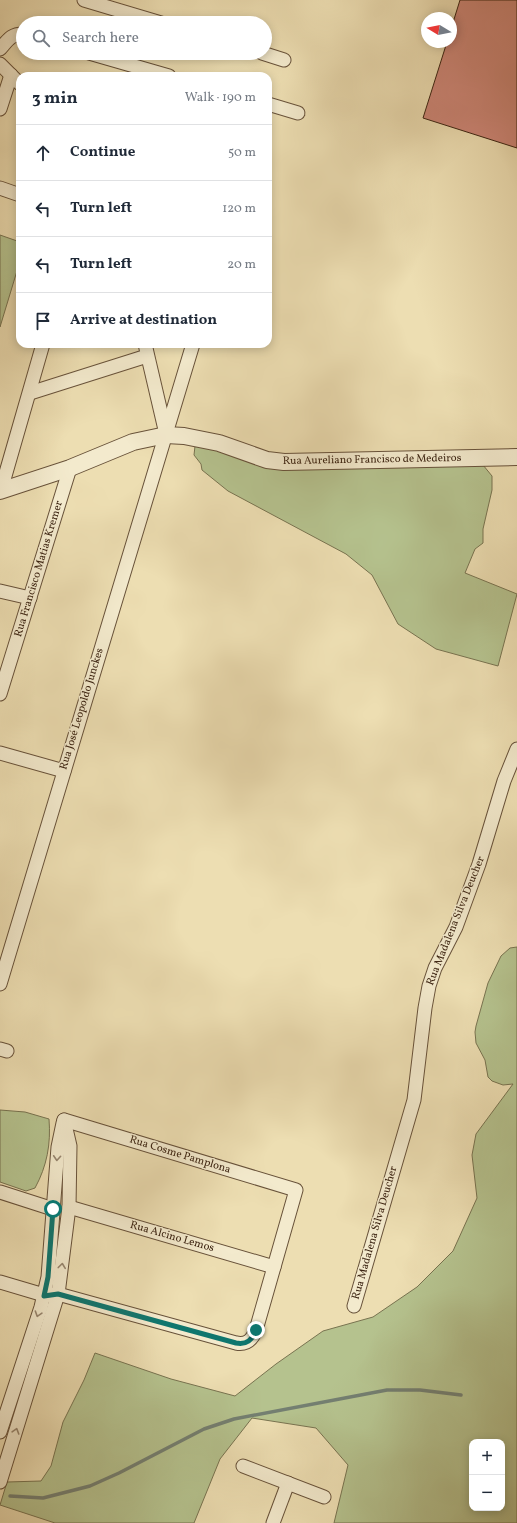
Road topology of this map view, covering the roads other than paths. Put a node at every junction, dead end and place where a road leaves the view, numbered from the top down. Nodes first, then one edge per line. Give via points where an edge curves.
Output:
1 (84, 0) edge
2 (138, 16) edge
3 (16, 34) edge
4 (0, 49) edge
5 (272, 56) edge
6 (113, 60) edge
7 (284, 60) dead end
8 (0, 64) edge
9 (155, 72) edge
10 (15, 79) edge
11 (272, 105) edge
12 (0, 109) edge
13 (298, 113) dead end
14 (0, 188) edge
15 (16, 194) edge
16 (42, 348) edge
17 (191, 348) edge
18 (146, 350) edge
19 (30, 393) junction
20 (166, 435) junction
21 (517, 457) edge
22 (70, 468) junction
23 (1, 490) edge
24 (0, 591) edge
25 (30, 598) junction
26 (0, 694) edge
27 (517, 749) edge
28 (0, 753) edge
29 (64, 771) junction
30 (0, 984) edge
31 (64, 1120) junction
32 (0, 1192) edge
33 (69, 1207) junction
34 (53, 1209) junction
35 (274, 1267) junction
36 (0, 1282) edge
37 (58, 1294) junction
38 (44, 1296) junction
39 (354, 1306) dead end
40 (0, 1432) edge
41 (243, 1466) dead end
42 (0, 1482) edge
43 (288, 1483) junction
44 (324, 1497) dead end
45 (273, 1523) edge

1 - 2 street
3 - 4 street
5 - 7 street
6 - 9 street
8 - 10 street
10 - 12 street
11 - 13 street
14 - 15 street
16 - 19 street
17 - 20 street, Rua José Leopoldo Junckes
18 - 19 street
18 - 20 street
19 - 23 street
20 - 21 street, Rua Aureliano Francisco de Medeiros via 219,443 267,460 284,462
20 - 22 street, Rua Aureliano Francisco de Medeiros via 133,442
20 - 29 street, Rua José Leopoldo Junckes
22 - 23 street, Rua Aureliano Francisco de Medeiros
22 - 25 street, Rua Francisco Matias Kremer
24 - 25 street
25 - 26 street, Rua Francisco Matias Kremer
27 - 39 street, Rua Madalena Silva Deucher via 456,927 429,986 414,1100
28 - 29 street
29 - 30 street, Rua José Leopoldo Junckes
31 - 33 street via 70,1146
31 -> 34 street via 58,1147
31 - 35 street, Rua Cosme Pamplona via 296,1190
32 - 34 street
33 - 35 street, Rua Alcino Lemos
37 -> 33 street
34 - 38 street via 48,1277
35 - 37 street via 258,1324 251,1340 242,1344
36 - 38 street
37 - 38 street
42 -> 37 street
38 -> 40 street
41 - 43 street
43 - 44 street
43 - 45 street

